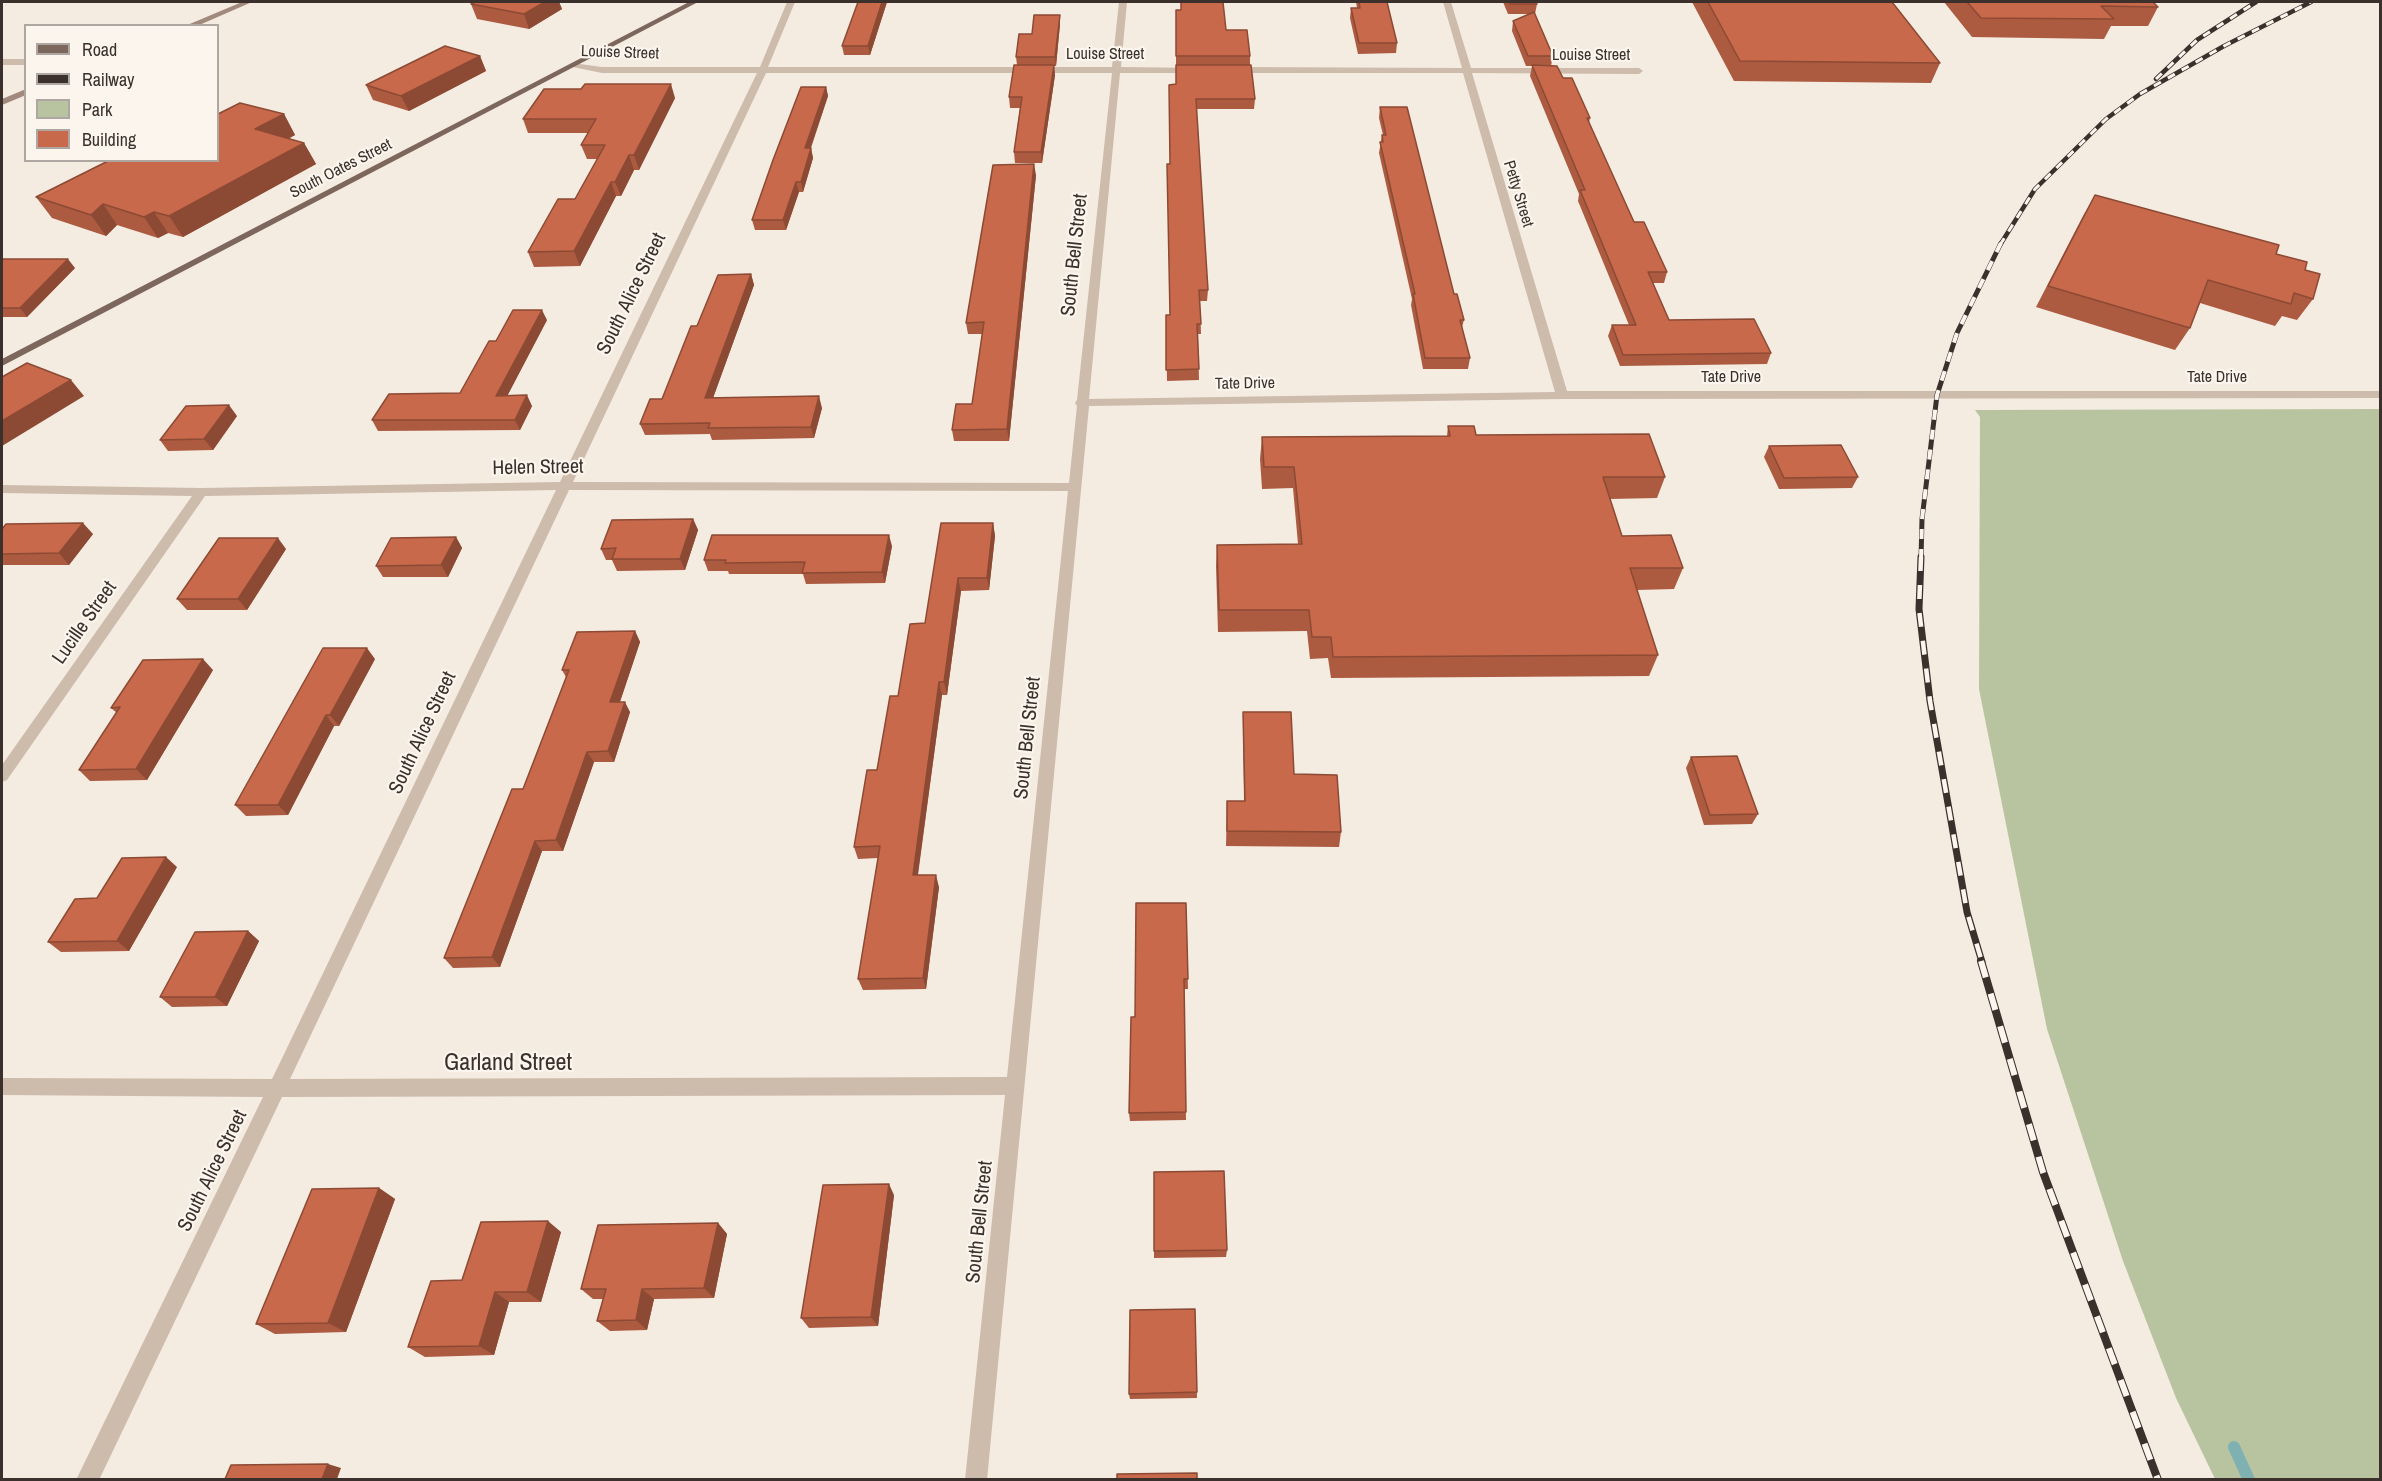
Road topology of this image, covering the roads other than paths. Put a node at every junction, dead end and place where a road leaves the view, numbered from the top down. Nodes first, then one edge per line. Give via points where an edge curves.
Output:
1 (248, 2) edge
2 (694, 2) edge
3 (791, 2) edge
4 (1123, 2) edge
5 (1447, 2) edge
6 (194, 24) edge
7 (2, 62) edge
8 (24, 62) edge
9 (572, 66) junction
10 (763, 70) junction
11 (1114, 70) junction
12 (1203, 70) edge
13 (1227, 70) edge
14 (1466, 70) junction
15 (1639, 71) dead end
16 (24, 93) edge
17 (2, 102) edge
18 (2, 363) edge
19 (2380, 395) edge
20 (1562, 396) junction
21 (1081, 403) junction
22 (563, 486) junction
23 (1074, 487) junction
24 (2, 489) edge
25 (201, 492) junction
26 (2, 776) edge
27 (2, 1086) edge
28 (1015, 1086) junction
29 (277, 1088) junction
30 (87, 1479) edge
31 (976, 1479) edge

1 - 6 street
2 - 9 main road, South Oates Street
3 - 10 street, South Alice Street
4 - 11 street, South Bell Street
5 - 14 street, Petty Street
7 - 8 street
9 - 10 street, Louise Street via 602,70
9 - 18 main road, South Oates Street
10 - 11 street, Louise Street
10 - 22 street, South Alice Street
11 - 12 street, Louise Street
11 - 21 street, South Bell Street
13 - 14 street, Louise Street
14 - 15 street, Louise Street
14 - 20 street, Petty Street
16 - 17 street
19 - 20 street, Tate Drive
20 - 21 street, Tate Drive
21 - 23 street, South Bell Street
22 - 23 street, Helen Street
22 - 25 street, Helen Street
22 - 29 street, South Alice Street
23 - 28 street, South Bell Street
24 - 25 street, Helen Street
25 - 26 street, Lucille Street
27 - 29 street, Garland Street
28 - 29 street, Garland Street
28 - 31 street, South Bell Street
29 - 30 street, South Alice Street

